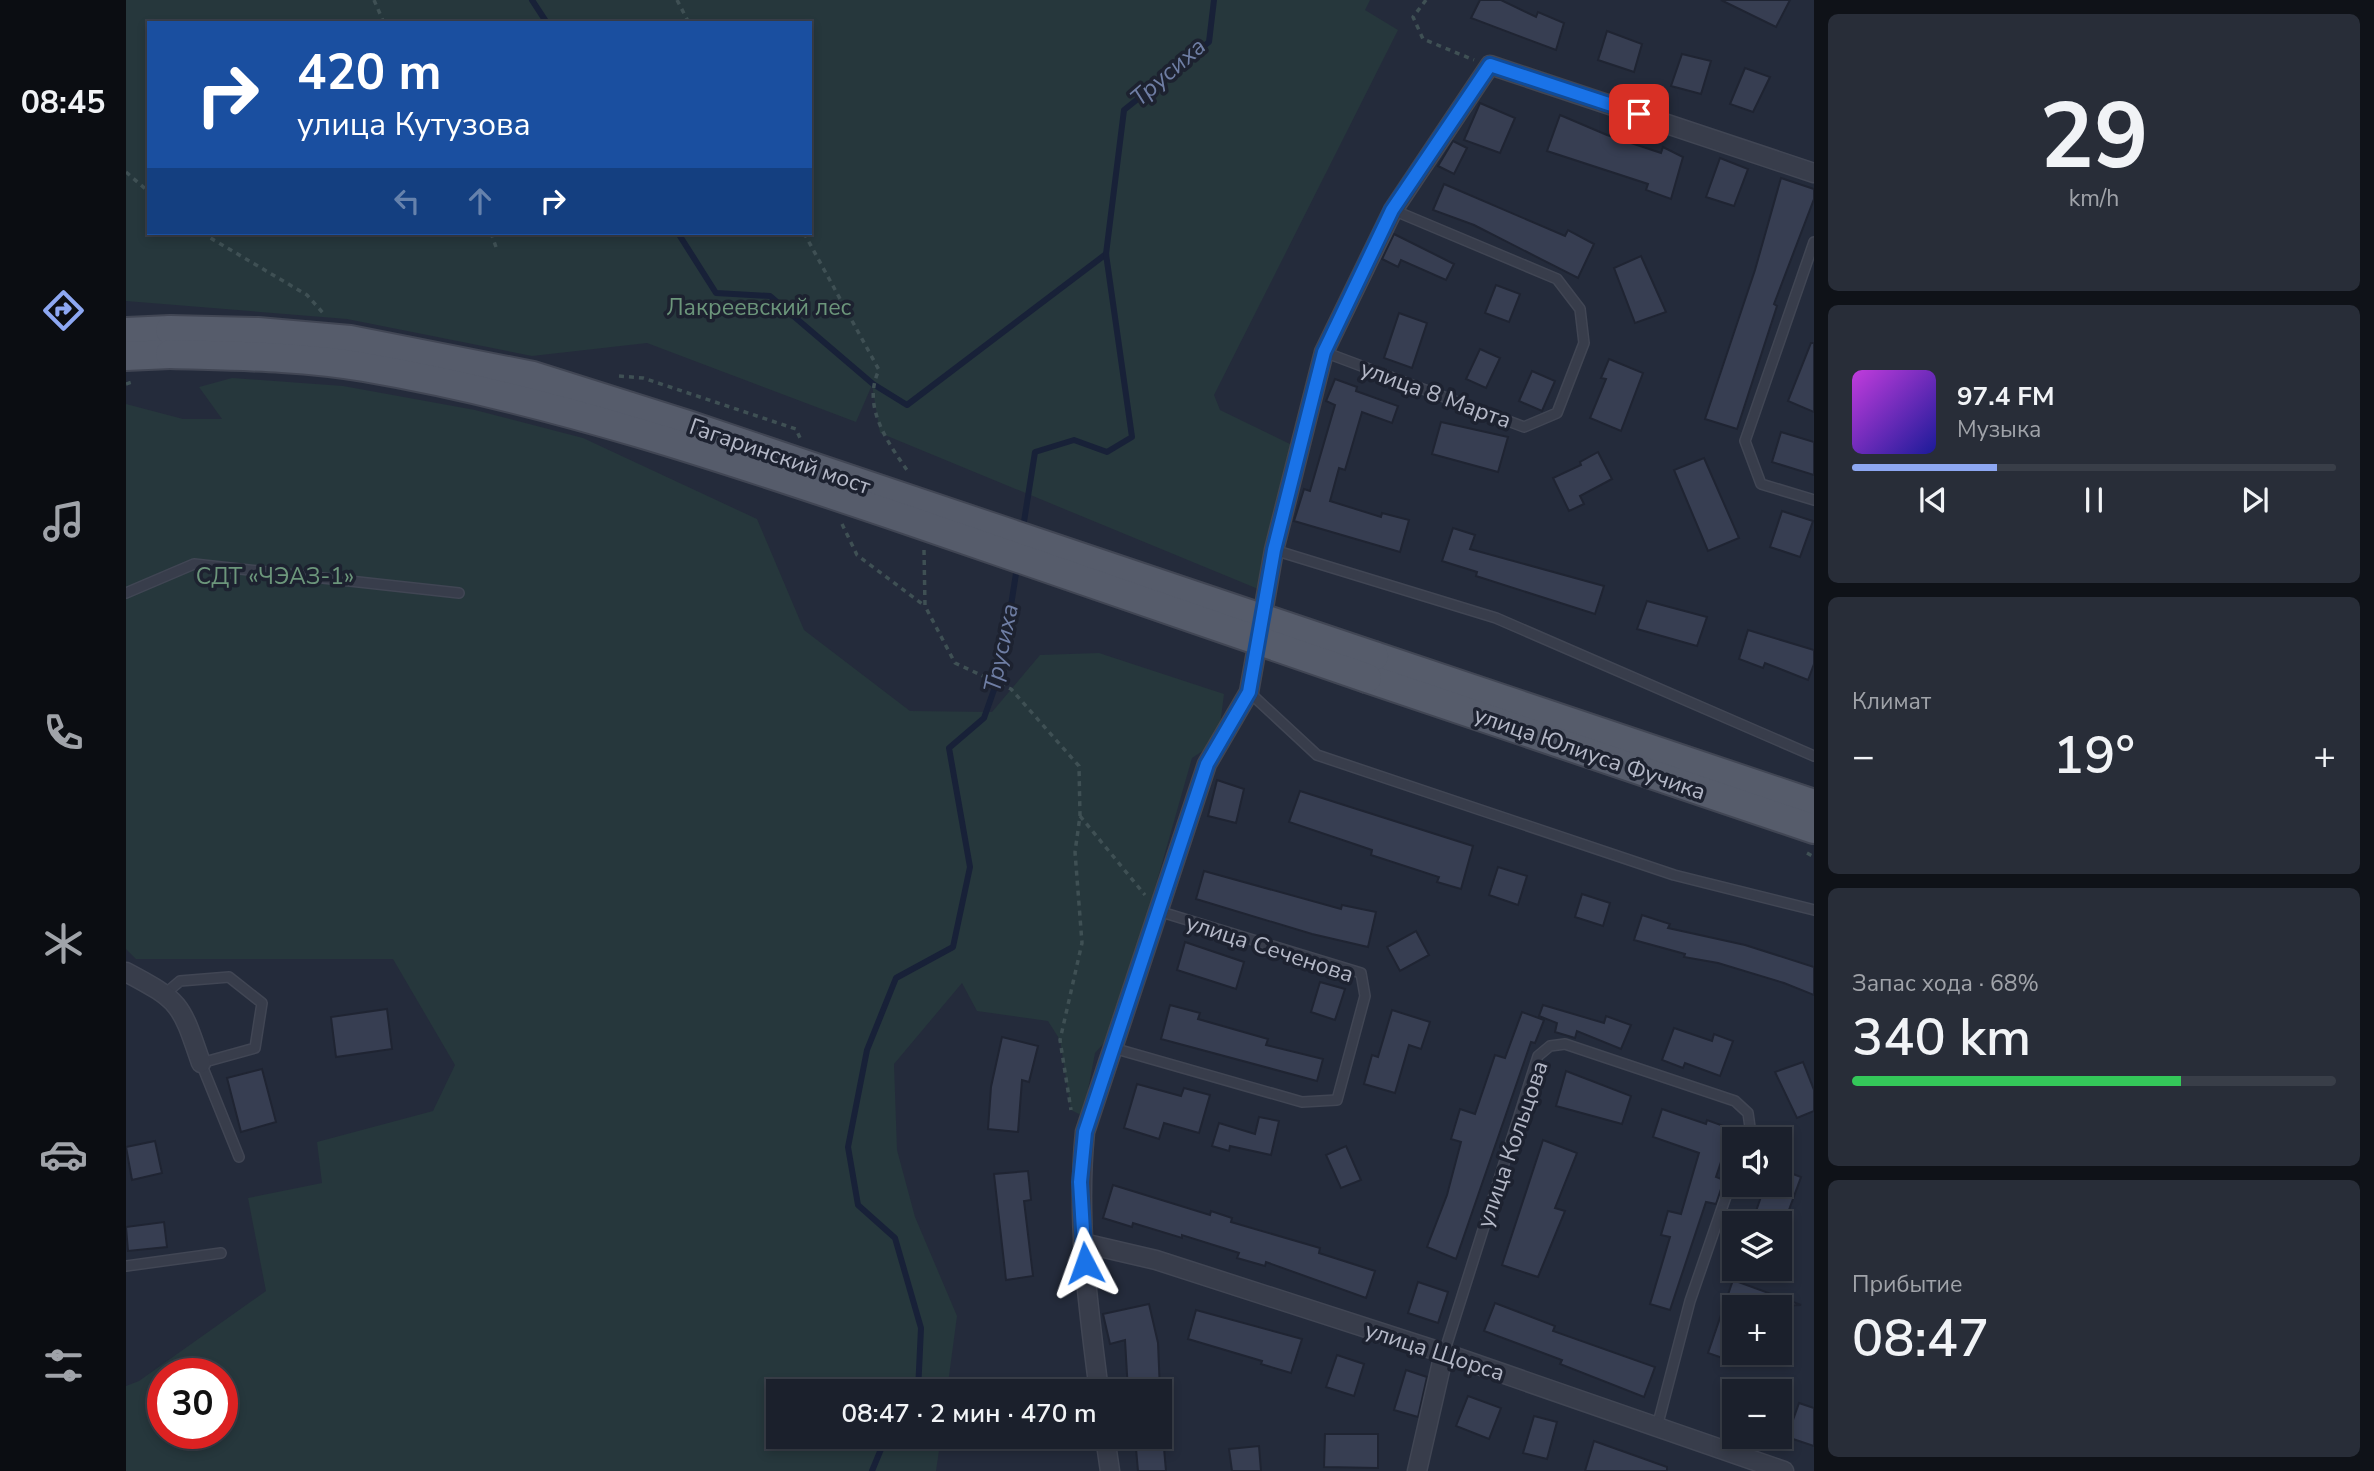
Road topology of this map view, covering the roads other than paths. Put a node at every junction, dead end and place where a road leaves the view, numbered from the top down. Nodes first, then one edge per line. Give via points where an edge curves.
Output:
1 (1814, 173) edge
2 (1392, 210) junction
3 (1814, 242) edge
4 (126, 332) edge
5 (170, 342) junction
6 (1324, 352) junction
7 (126, 356) edge
8 (1814, 500) edge
9 (1274, 550) junction
10 (126, 593) edge
11 (459, 593) dead end
12 (1371, 667) junction
13 (1249, 692) junction
14 (1814, 756) edge
15 (1814, 804) edge
16 (1814, 829) edge
17 (1814, 910) edge
18 (1158, 911) junction
19 (126, 972) edge
20 (166, 993) junction
21 (1113, 1048) junction
22 (201, 1063) junction
23 (1750, 1127) edge
24 (239, 1157) dead end
25 (1726, 1197) edge
26 (1083, 1243) junction
27 (221, 1253) dead end
28 (126, 1266) edge
29 (1444, 1353) junction
30 (1098, 1379) edge
31 (1657, 1427) junction
32 (1107, 1449) edge
33 (1110, 1471) edge
34 (1417, 1471) edge
35 (1784, 1471) edge

1 - 2 street via 1490,65
2 - 6 street
2 - 6 lane, улица 8 Марта via 1557,279 1580,309 1584,343 1557,413 1524,427
3 - 8 lane via 1745,441 1761,484
4 - 5 main road
5 - 7 main road
5 - 12 main road, Гагаринский мост, bridge via 258,332 349,340 533,376 688,425
6 - 9 street
9 - 13 street
9 - 14 lane via 1496,618
10 - 11 lane via 194,564
12 - 15 main road, улица Юлиуса Фучика
12 - 16 main road, улица Юлиуса Фучика
13 - 17 lane via 1317,755 1674,874
13 - 18 street via 1207,764
18 - 21 street
18 - 21 lane, улица Сеченова via 1361,973 1364,996 1337,1100 1302,1102
19 - 20 street
20 - 22 street via 185,1014
20 - 22 lane via 180,981 229,977 262,1003 255,1048
21 - 26 street via 1085,1132 1080,1182
22 - 24 lane
23 - 29 lane, улица Кольцова via 1748,1113 1735,1101 1565,1044 1550,1046 1538,1056
25 - 31 lane via 1690,1301
26 - 29 street, улица Щорса via 1156,1260
26 - 30 street
27 - 28 lane
29 - 31 street, улица Щорса
29 - 34 street
31 - 35 street, улица Щорса
32 - 33 street

